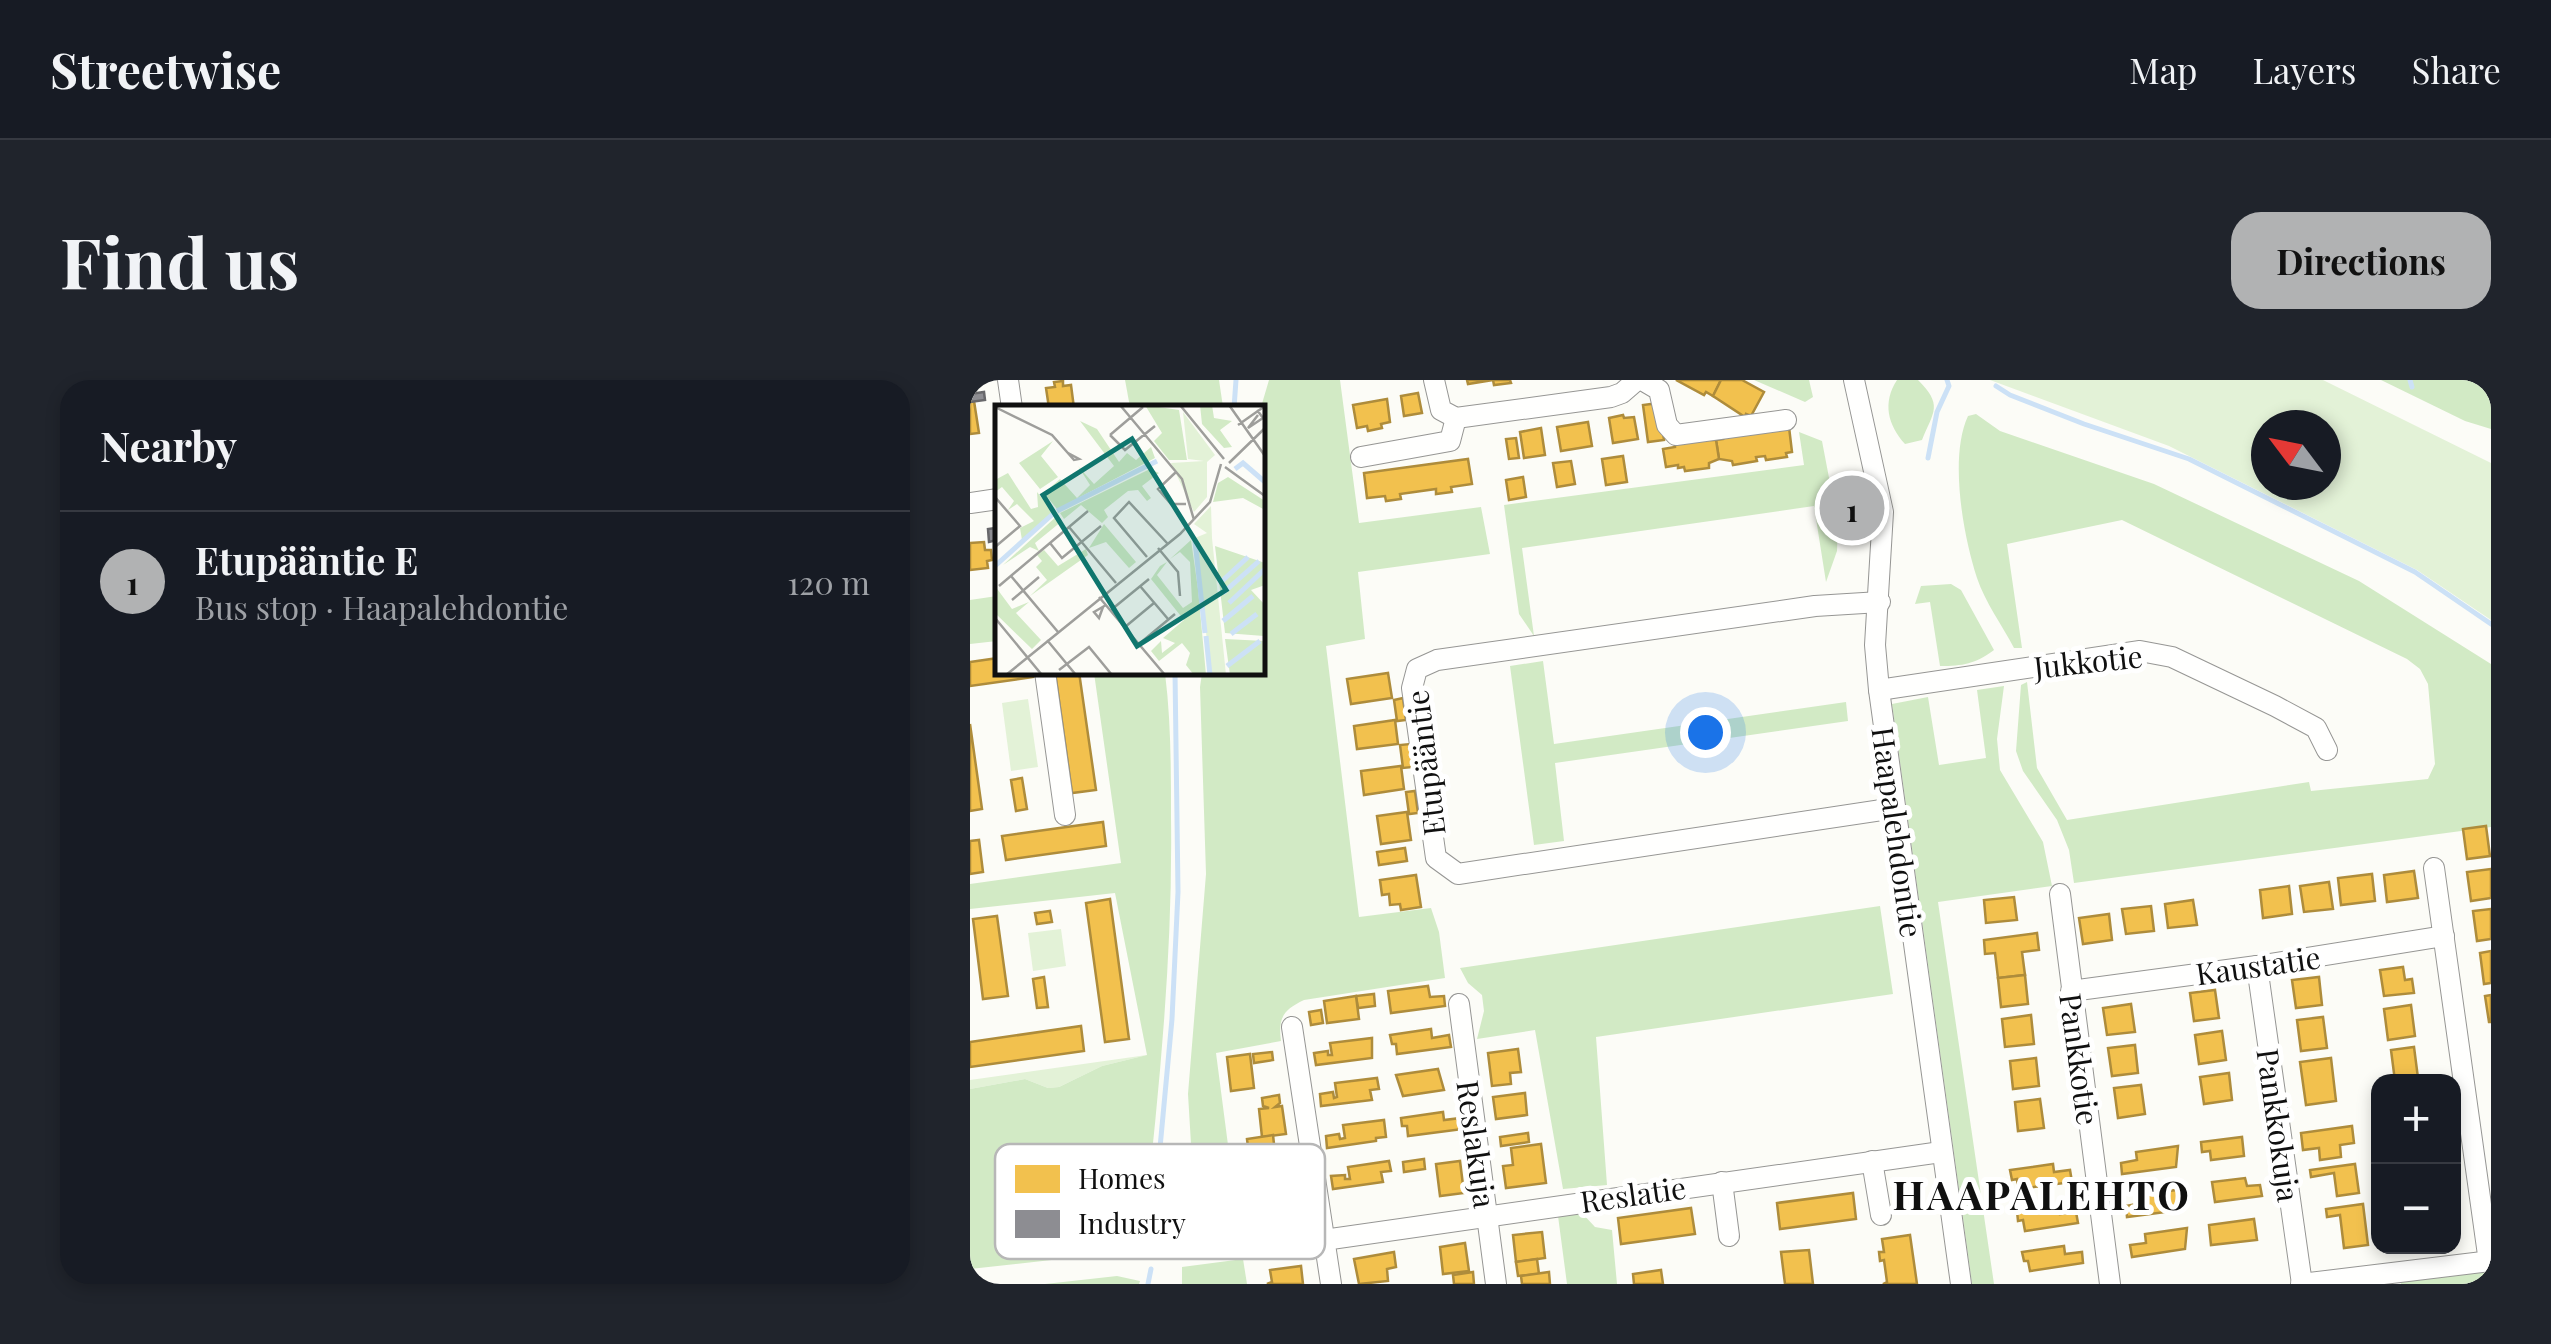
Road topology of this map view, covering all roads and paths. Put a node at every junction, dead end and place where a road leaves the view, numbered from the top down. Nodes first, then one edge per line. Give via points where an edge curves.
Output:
1 (1008, 380) edge
2 (1434, 380) edge
3 (1854, 380) edge
4 (1634, 382) edge
5 (1012, 405) edge
6 (1456, 418) junction
7 (1786, 420) dead end
8 (1361, 456) dead end
9 (995, 499) edge
10 (970, 503) edge
11 (1880, 602) junction
12 (1045, 675) edge
13 (1879, 690) junction
14 (2327, 750) dead end
15 (1895, 808) junction
16 (1065, 815) dead end
17 (2434, 868) dead end
18 (2060, 894) dead end
19 (2444, 936) junction
20 (2256, 966) junction
21 (2071, 991) junction
22 (1458, 1004) dead end
23 (1292, 1027) dead end
24 (1310, 1144) edge
25 (1941, 1152) junction
26 (1872, 1161) junction
27 (1722, 1182) junction
28 (1881, 1214) dead end
29 (1487, 1215) junction
30 (1729, 1236) dead end
31 (1325, 1240) edge
32 (1325, 1247) edge
33 (2490, 1261) edge
34 (1330, 1284) edge
35 (1496, 1284) edge
36 (1961, 1284) edge
37 (2110, 1284) edge
38 (2302, 1284) edge

1 - 5 street
2 - 6 street via 1441,410
3 - 11 street, Haapalehdontie via 1883,512
4 - 6 street via 1611,397
4 - 7 street via 1659,390 1676,435
6 - 8 street via 1456,432 1441,445
9 - 10 street
11 - 13 street, Haapalehdontie
11 - 15 street, Etupääntie via 1438,660 1417,668 1412,688 1436,858 1458,874
12 - 16 street
13 - 14 street, Jukkotie via 2140,651 2172,657 2275,706 2316,728
13 - 15 street, Haapalehdontie
15 - 25 street, Haapalehdontie
17 - 19 street
18 - 21 street, Pankkotie
19 - 20 street, Kaustatie
19 - 33 street
20 - 21 street, Kaustatie
20 - 38 street, Pankkokuja
21 - 37 street, Pankkotie
22 - 29 street, Reslakuja
23 - 24 street
25 - 26 street, Reslatie
25 - 36 street, Haapalehdontie
26 - 27 street, Reslatie
26 - 28 street
27 - 29 street, Reslatie
27 - 30 street
29 - 31 street, Reslatie
29 - 35 street, Reslakuja
32 - 34 street
33 - 38 street

